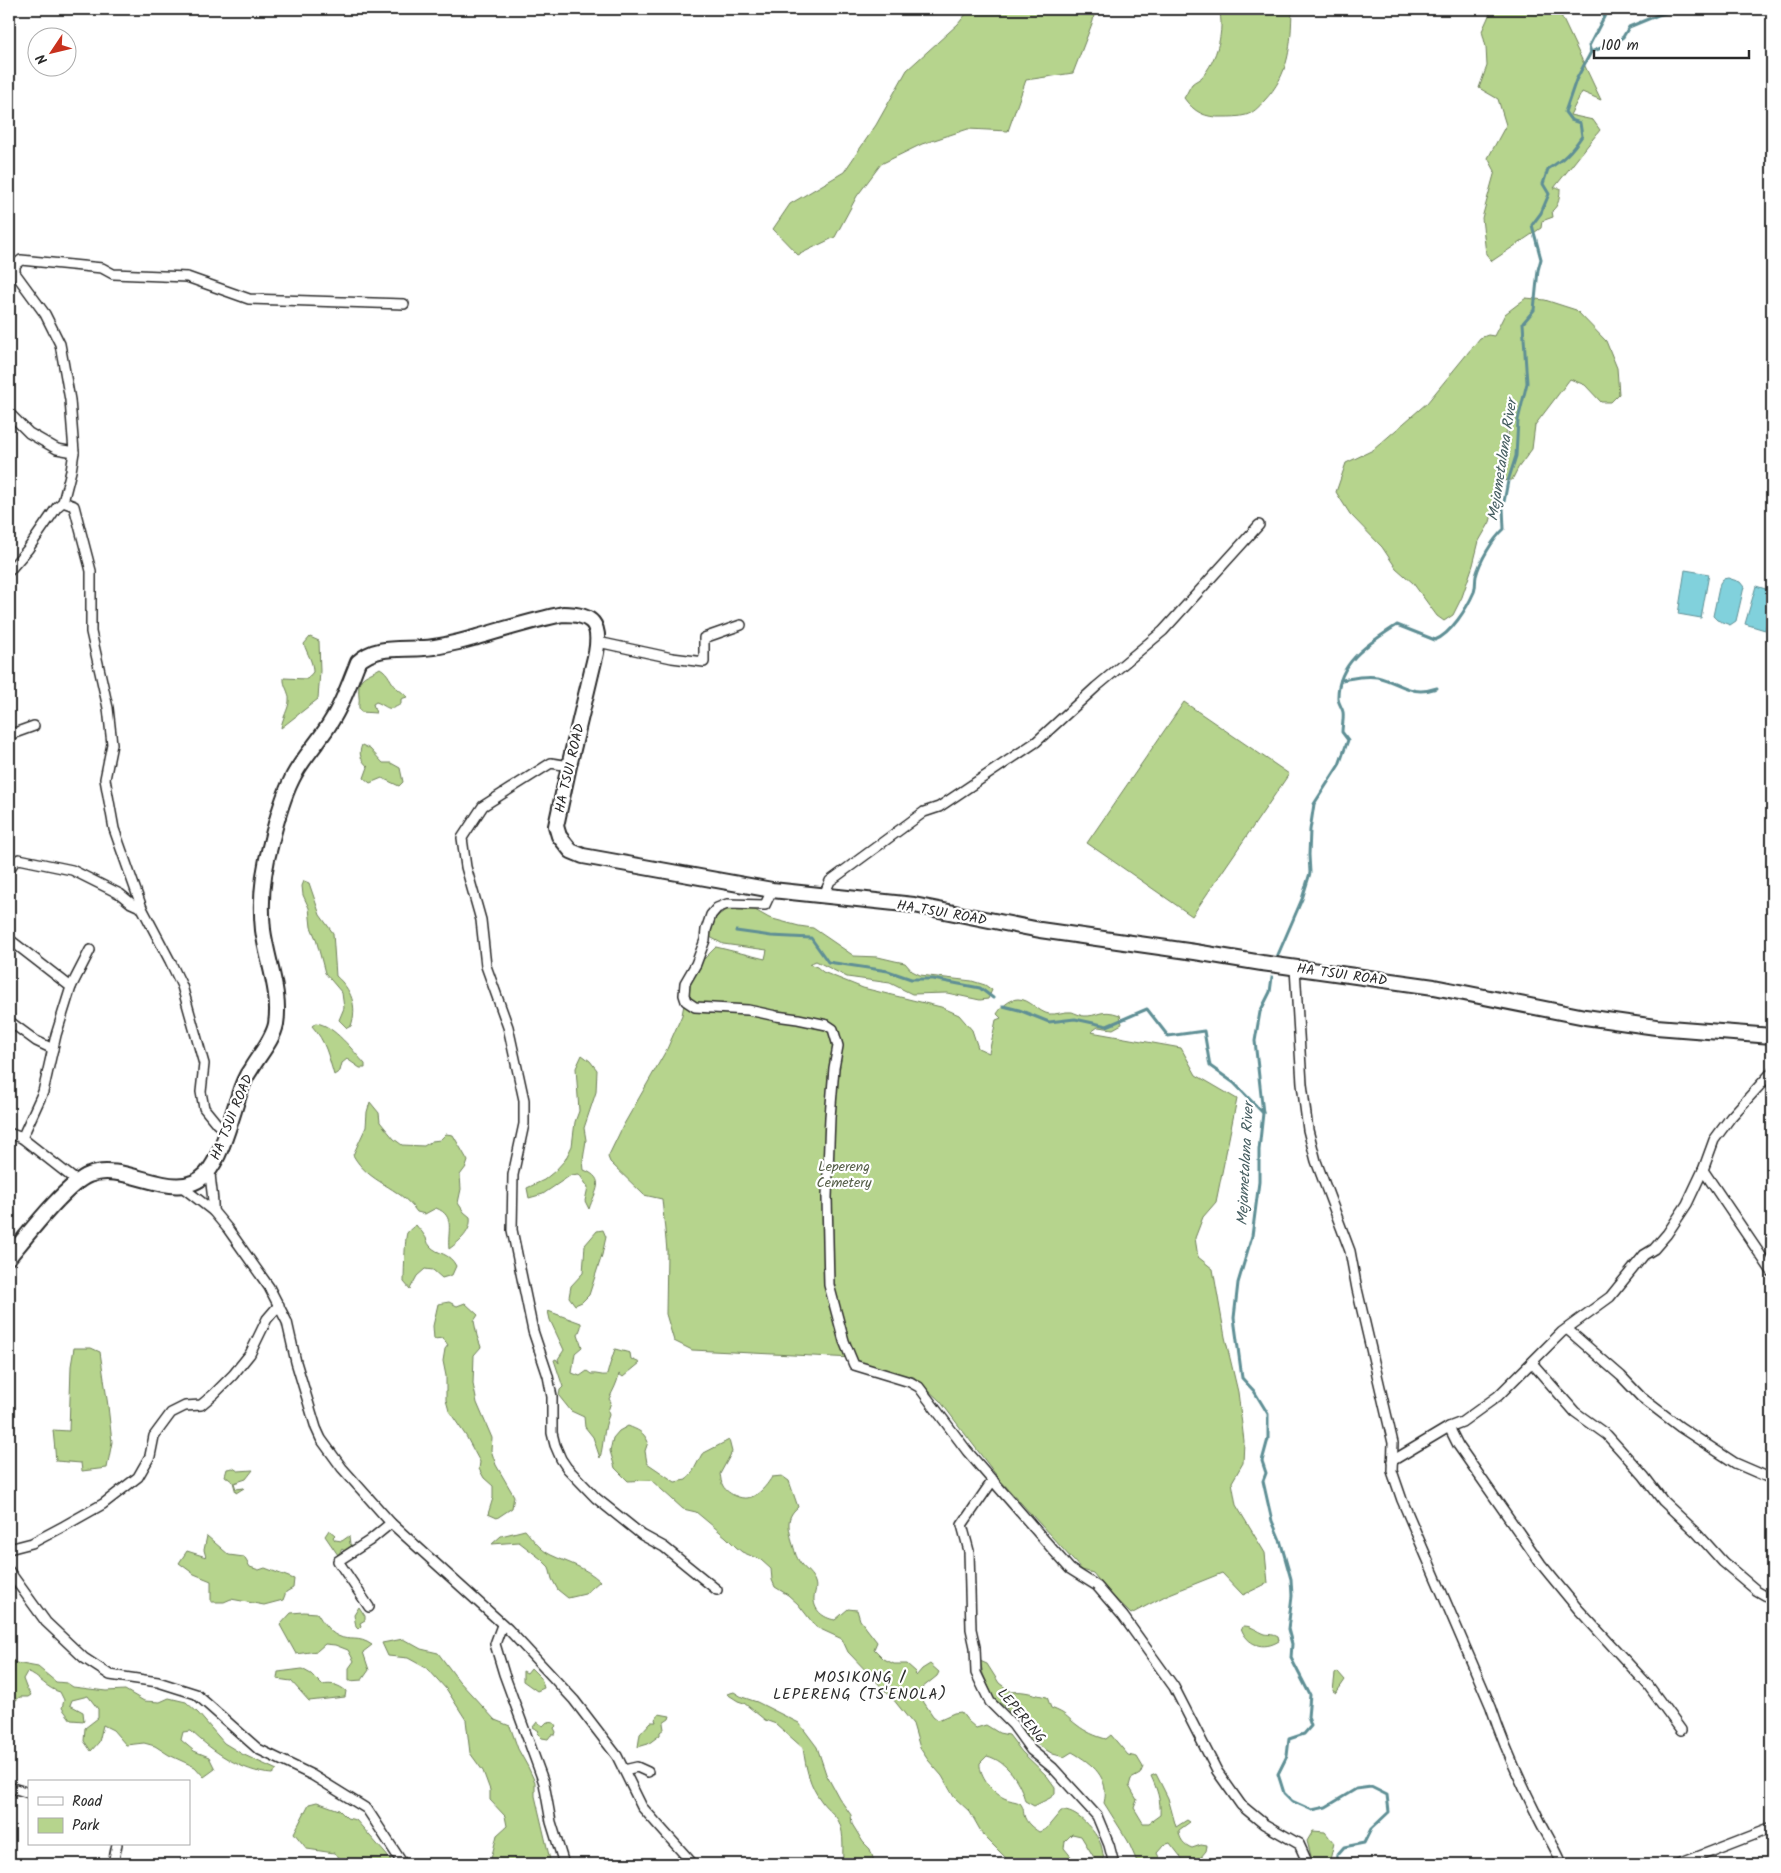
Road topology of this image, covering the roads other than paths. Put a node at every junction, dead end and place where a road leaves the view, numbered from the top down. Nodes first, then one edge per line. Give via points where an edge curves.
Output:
1 (404, 304) dead end
2 (9, 413) edge
3 (74, 452) junction
4 (63, 502) junction
5 (1260, 525) dead end
6 (9, 571) edge
7 (742, 625) dead end
8 (598, 642) junction
9 (34, 726) dead end
10 (9, 735) edge
11 (569, 766) junction
12 (9, 870) edge
13 (772, 890) junction
14 (824, 896) junction
15 (142, 908) junction
16 (9, 939) edge
17 (90, 950) dead end
18 (1295, 968) junction
19 (72, 987) junction
20 (9, 1021) edge
21 (1772, 1036) edge
22 (53, 1049) junction
23 (1772, 1072) edge
24 (228, 1131) junction
25 (9, 1133) edge
26 (22, 1138) junction
27 (210, 1170) junction
28 (1703, 1170) junction
29 (78, 1182) junction
30 (182, 1186) junction
31 (213, 1211) junction
32 (9, 1257) edge
33 (1772, 1272) edge
34 (279, 1305) junction
35 (1567, 1329) junction
36 (1532, 1363) junction
37 (1449, 1427) junction
38 (1392, 1461) junction
39 (1772, 1479) edge
40 (993, 1480) junction
41 (391, 1523) junction
42 (9, 1549) edge
43 (9, 1571) edge
44 (717, 1590) dead end
45 (1772, 1599) edge
46 (369, 1607) dead end
47 (502, 1625) junction
48 (1681, 1730) dead end
49 (624, 1770) junction
50 (648, 1772) dead end
51 (9, 1787) edge
52 (28, 1793) edge
53 (1772, 1828) edge
54 (117, 1846) edge
55 (113, 1864) edge
56 (403, 1864) edge
57 (564, 1864) edge
58 (693, 1864) edge
59 (1114, 1864) edge
60 (1308, 1864) edge
61 (1562, 1864) edge
62 (1678, 1864) edge

1 - 3 street via 250,299 187,277 113,274 102,268 21,260 15,265 15,273 45,314 60,344 70,400
2 - 3 street via 29,433 57,449
3 - 4 street
4 - 6 street
4 - 15 street via 74,506 90,571 91,632 108,708 112,744 105,779 114,830
5 - 14 street via 1163,631 1096,686 1036,742 939,807 924,812 830,881
7 - 8 street via 704,638 704,662
8 - 11 street, HA TSUI ROAD
8 - 24 street, HA TSUI ROAD via 597,628 588,618 563,614 452,644 374,651 358,662 333,719 292,778 270,845 262,902 263,931 277,1008 276,1024 249,1071
9 - 10 street
11 - 13 street, HA TSUI ROAD via 556,826 559,836 571,851
11 - 44 street via 551,763 483,806 462,838 466,867 481,920 486,966 508,1027 524,1100 524,1124 512,1175 512,1230 533,1330 548,1376 552,1397 552,1433 561,1459 608,1509 664,1547
12 - 15 street via 19,859 72,870
13 - 14 street, HA TSUI ROAD
13 - 40 street via 765,905 727,904 711,915 699,957 685,983 686,1001 695,1007 748,1010 833,1029 838,1046 830,1117 828,1270 844,1341 854,1365 910,1382 919,1388 967,1452
14 - 18 street, HA TSUI ROAD via 914,905 1040,930
15 - 24 street via 182,986 204,1064 201,1092 204,1108 217,1124
16 - 19 street
17 - 19 street
18 - 21 street, HA TSUI ROAD via 1434,987 1585,1018
18 - 38 street via 1308,1130 1316,1161 1350,1251 1393,1443
19 - 22 street
20 - 22 street
22 - 26 street via 42,1092
23 - 28 street via 1714,1140
24 - 27 street, HA TSUI ROAD
25 - 26 street
26 - 29 street
27 - 30 street, HA TSUI ROAD via 199,1180
27 - 31 street
28 - 33 street
28 - 35 street via 1668,1234 1644,1255 1610,1297
29 - 30 street via 96,1172 108,1172
29 - 32 street
30 - 31 street
31 - 34 street via 256,1266
34 - 41 street via 287,1322 296,1362 321,1439
34 - 42 street via 267,1319 250,1354 214,1394 201,1405 184,1406 171,1413 154,1436 150,1456 138,1477 103,1504 64,1526 32,1543
35 - 36 street
35 - 39 street via 1680,1427 1735,1463
36 - 37 street via 1498,1396 1462,1422
36 - 45 street via 1575,1412 1607,1435 1663,1501 1723,1562
37 - 38 street
37 - 48 street via 1458,1445 1541,1564 1648,1685
38 - 61 street via 1402,1500 1498,1728
40 - 59 street, LEPERENG via 962,1524 969,1552 976,1673 990,1702 1013,1725 1031,1750 1053,1768 1097,1816
40 - 60 street via 1070,1568 1097,1586 1123,1616 1174,1687 1218,1771 1242,1805 1264,1824 1299,1844
41 - 46 street via 338,1561
41 - 47 street
43 - 56 street via 46,1622 84,1658 110,1675 158,1682 196,1694 258,1749 312,1775 367,1809
47 - 49 street via 574,1700
47 - 57 street via 496,1644 544,1783 551,1822
49 - 50 street via 636,1767
49 - 58 street via 642,1807
51 - 52 street
53 - 62 street
54 - 55 street

